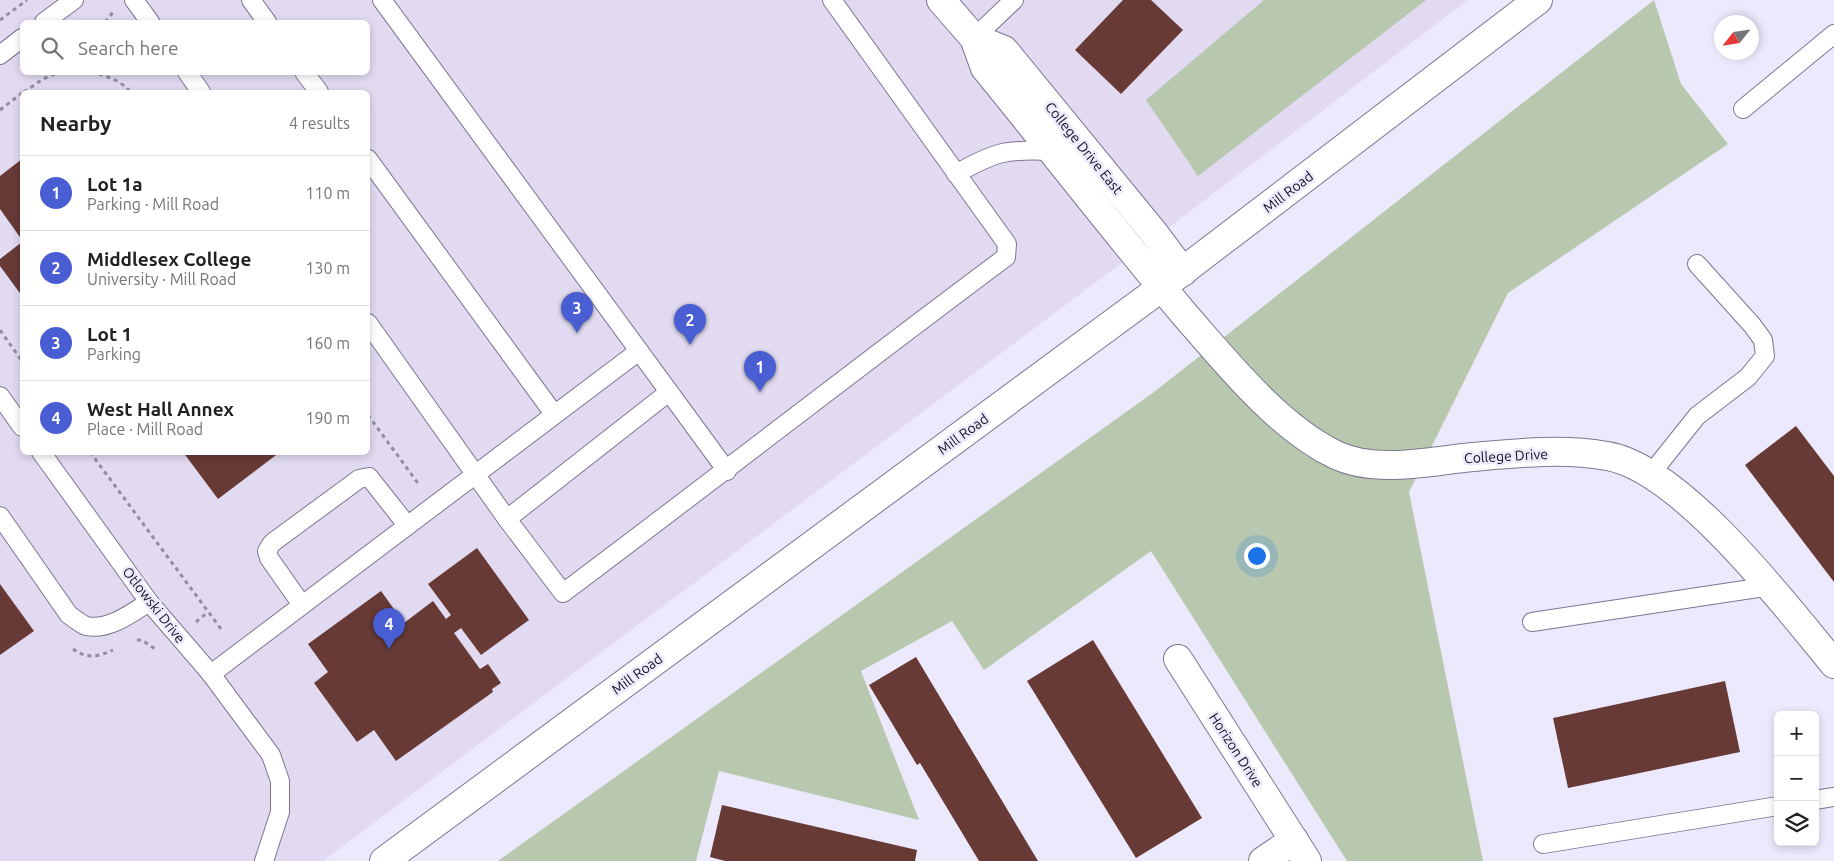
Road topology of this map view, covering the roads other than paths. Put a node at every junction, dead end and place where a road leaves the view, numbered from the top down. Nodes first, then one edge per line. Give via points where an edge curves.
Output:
1 (74, 0) edge
2 (134, 0) edge
3 (251, 0) edge
4 (382, 0) edge
5 (832, 0) edge
6 (942, 0) edge
7 (1014, 0) edge
8 (1538, 0) edge
9 (47, 20) edge
10 (149, 20) edge
11 (266, 20) edge
12 (1834, 34) edge
13 (974, 38) junction
14 (20, 40) edge
15 (0, 55) edge
16 (189, 75) edge
17 (306, 75) edge
18 (200, 90) edge
19 (318, 90) edge
20 (1022, 94) junction
21 (1743, 109) dead end
22 (1052, 151) junction
23 (370, 162) edge
24 (956, 174) junction
25 (1697, 264) dead end
26 (1172, 280) junction
27 (370, 325) edge
28 (639, 351) junction
29 (670, 392) junction
30 (0, 396) edge
31 (554, 414) junction
32 (20, 424) edge
33 (43, 455) edge
34 (727, 471) junction
35 (476, 472) junction
36 (1650, 475) junction
37 (0, 516) edge
38 (507, 519) junction
39 (407, 525) junction
40 (1771, 586) junction
41 (149, 602) junction
42 (302, 605) junction
43 (1532, 622) dead end
44 (1178, 659) dead end
45 (1834, 664) edge
46 (212, 674) junction
47 (1834, 797) edge
48 (1819, 799) edge
49 (1774, 807) edge
50 (1543, 844) dead end
51 (1300, 851) edge
52 (264, 861) edge
53 (384, 861) edge
54 (1263, 861) edge

1 - 9 lane
2 - 10 lane
3 - 11 lane
4 - 28 lane
5 - 24 lane
6 - 13 street, College Drive East
7 - 13 lane
8 - 26 street, Mill Road
12 - 21 lane
13 - 20 street, College Drive East via 985,68
14 - 15 lane
16 - 18 lane
17 - 19 lane
20 - 22 street, College Drive East
20 - 26 street, College Drive East via 1154,233
22 - 24 lane via 1016,149 987,156
22 - 26 street, College Drive East
23 - 31 lane
24 - 34 lane via 1007,244 1006,257
25 - 36 lane via 1752,325 1763,340 1765,356 1748,377 1698,416
26 - 36 street, College Drive via 1245,384 1306,437 1336,455 1362,464 1530,452 1608,456 1634,465
26 - 53 street, Mill Road
27 - 35 lane
28 - 29 lane
28 - 31 lane
29 - 34 lane
29 - 38 lane
30 - 32 lane
31 - 35 lane
33 - 41 lane, Otlowski Drive
34 - 38 lane via 563,593
35 - 38 lane
35 - 39 lane
36 - 40 street, College Drive via 1716,528
37 - 41 lane via 69,615 86,626 104,625 128,616
39 - 42 lane
39 - 42 lane via 369,478 359,479 272,543 267,551 269,558
40 - 43 lane
40 - 45 street, College Drive
41 - 46 lane, Otlowski Drive
42 - 46 lane
44 - 51 street, Horizon Drive
46 - 52 lane, Otlowski Drive via 271,755 280,780 280,812
47 - 48 lane
49 - 50 lane
51 - 54 street, Horizon Drive

